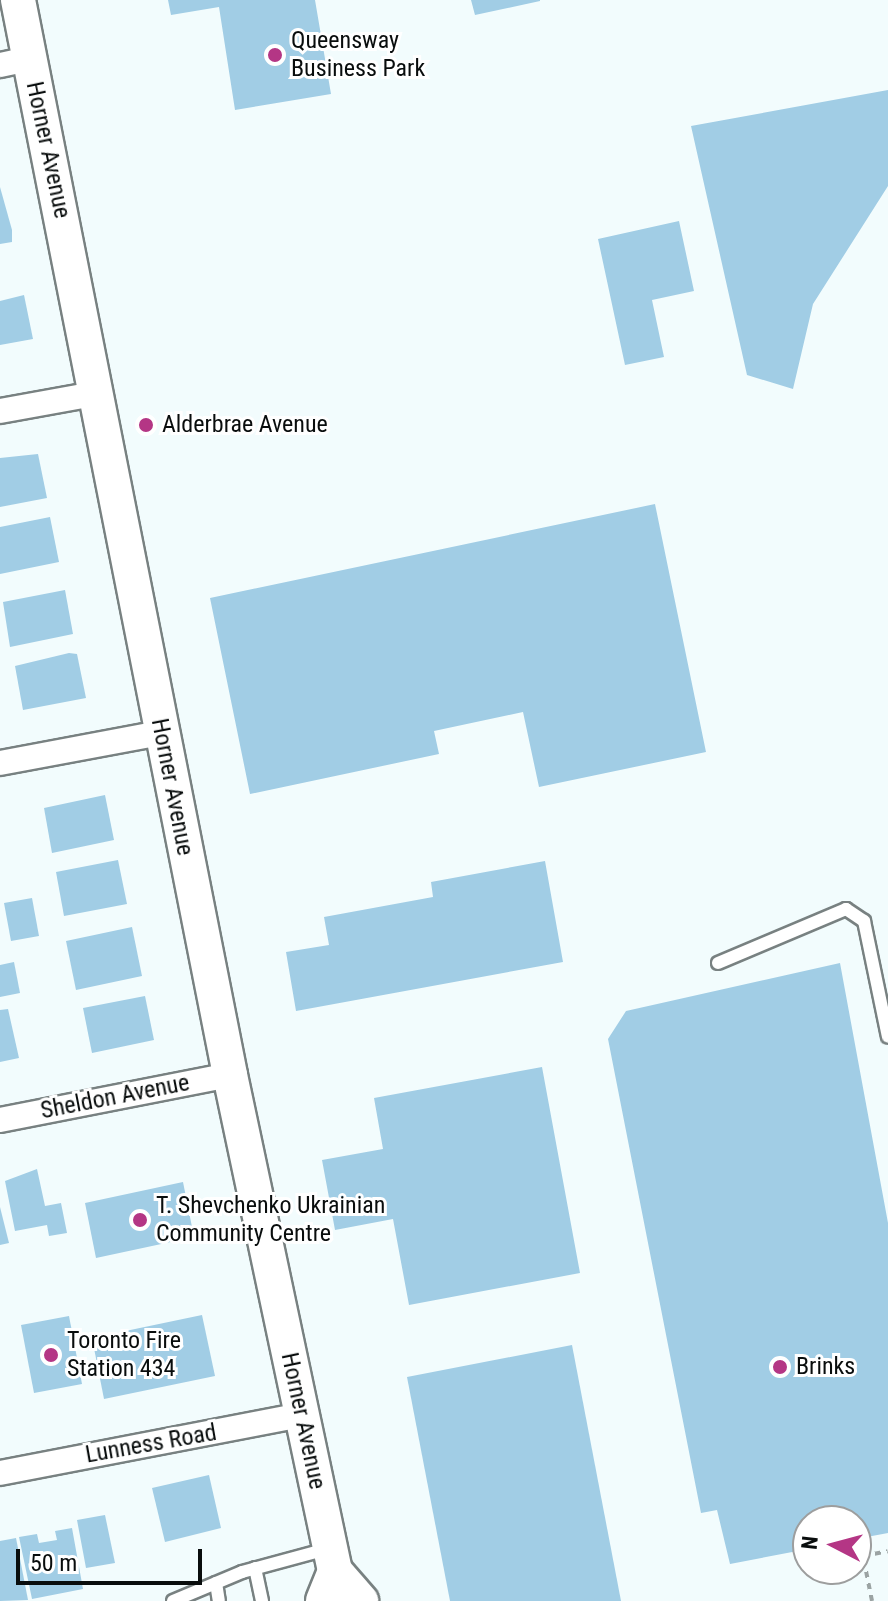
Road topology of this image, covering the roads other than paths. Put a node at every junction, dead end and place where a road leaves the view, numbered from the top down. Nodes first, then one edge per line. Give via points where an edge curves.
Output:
1 (18, 0) edge
2 (15, 62) edge
3 (94, 394) junction
4 (0, 411) edge
5 (161, 733) junction
6 (0, 763) edge
7 (718, 963) dead end
8 (888, 1037) edge
9 (230, 1075) junction
10 (0, 1120) edge
11 (302, 1415) junction
12 (0, 1473) edge
13 (255, 1568) junction
14 (329, 1574) edge
15 (216, 1583) junction
16 (173, 1601) edge
17 (219, 1601) edge
18 (262, 1601) edge
19 (361, 1601) edge

1 - 2 main road, Horner Avenue
2 - 3 main road, Horner Avenue
3 - 4 street
3 - 5 main road, Horner Avenue
5 - 6 street
5 - 9 main road, Horner Avenue
7 - 8 lane via 846,909 864,921
9 - 10 street, Sheldon Avenue
9 - 11 main road, Horner Avenue
11 - 12 street, Lunness Road
11 - 14 main road, Horner Avenue
13 - 14 lane
13 - 15 lane
13 - 18 lane
14 - 19 main road, Horner Avenue
15 - 16 lane
15 - 17 lane

